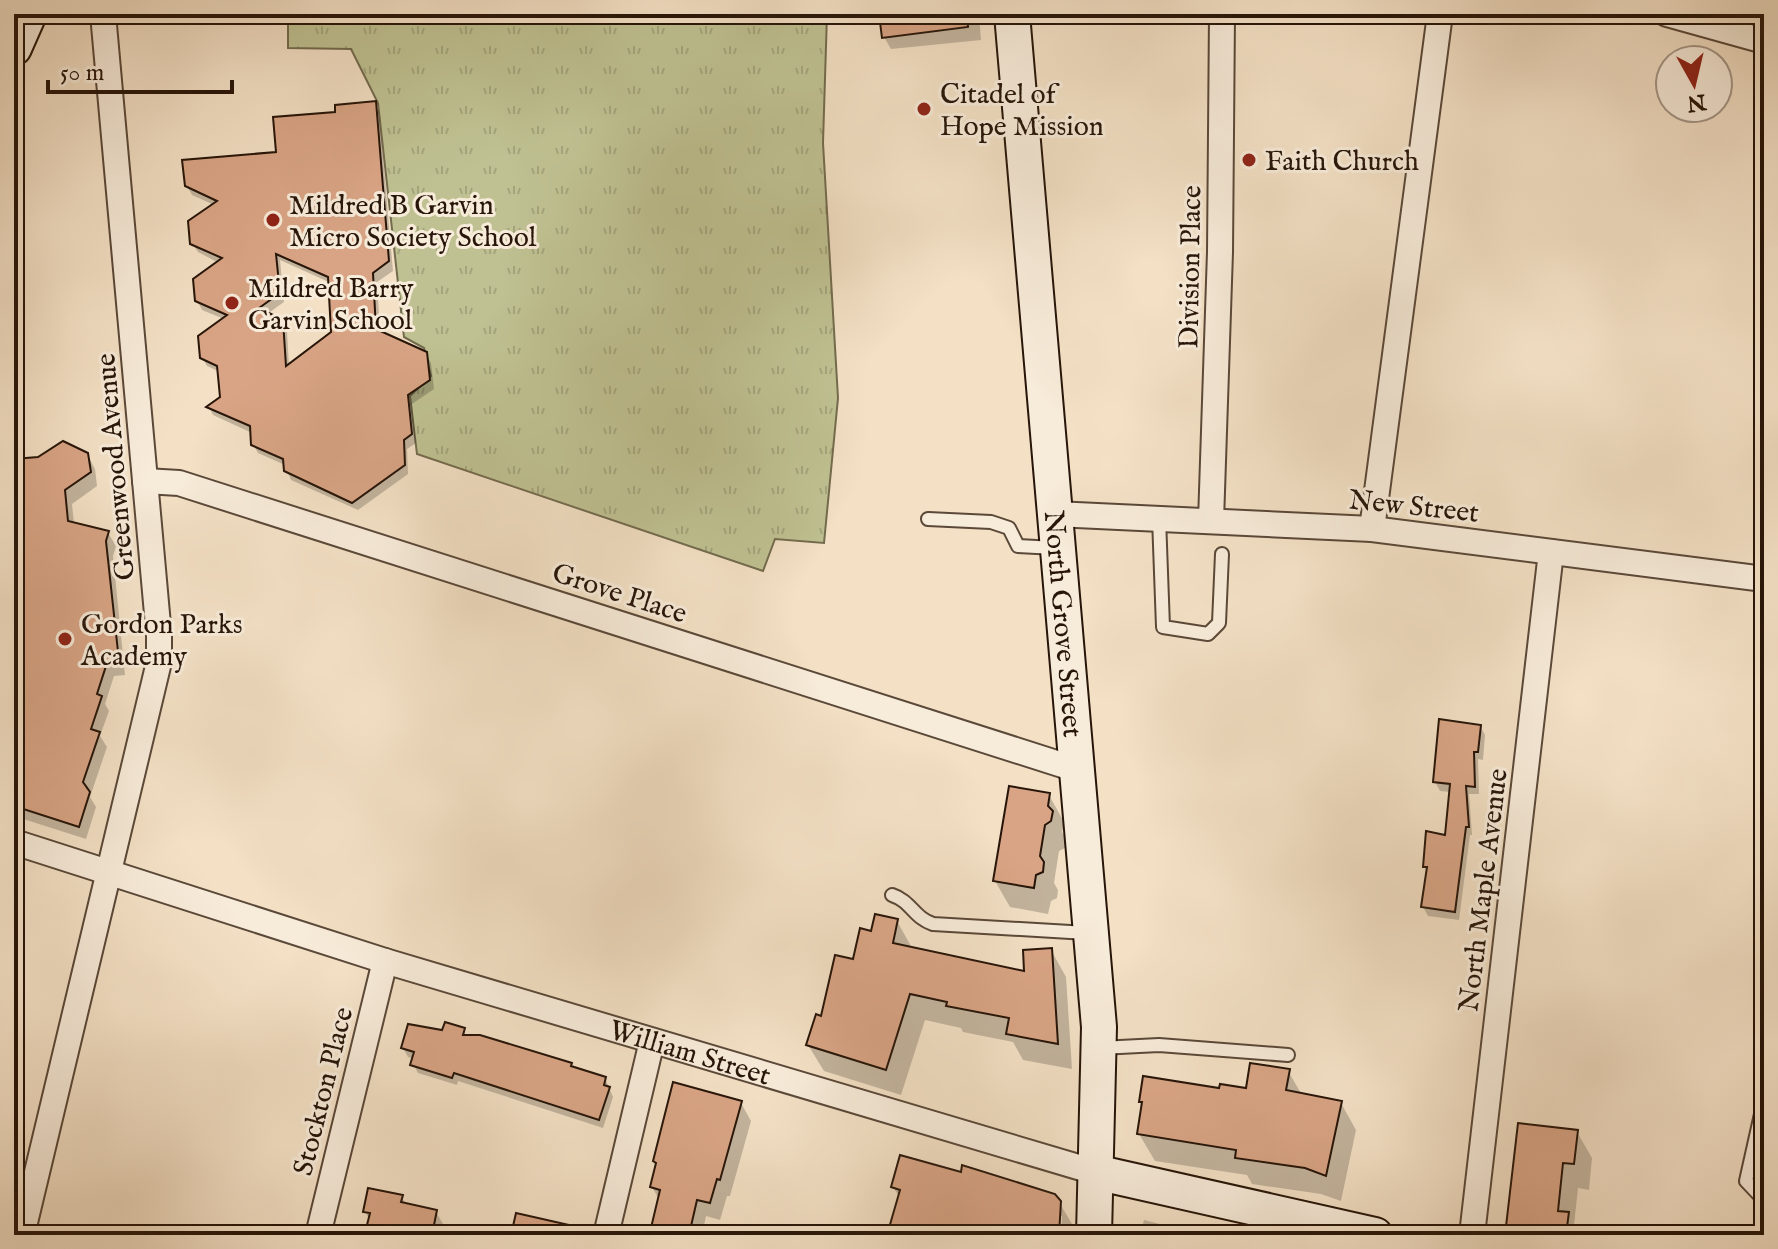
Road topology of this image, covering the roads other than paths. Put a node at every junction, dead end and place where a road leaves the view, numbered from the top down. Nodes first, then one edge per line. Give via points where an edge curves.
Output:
1 (29, 14) edge
2 (103, 14) edge
3 (1012, 14) edge
4 (1222, 14) edge
5 (1440, 14) edge
6 (1667, 14) edge
7 (1764, 41) edge
8 (14, 48) edge
9 (145, 481) junction
10 (1055, 514) junction
11 (1159, 518) junction
12 (928, 519) dead end
13 (1211, 521) junction
14 (1372, 529) junction
15 (1058, 548) junction
16 (1551, 552) junction
17 (1222, 554) dead end
18 (1764, 579) edge
19 (1075, 769) junction
20 (14, 842) edge
21 (109, 873) junction
22 (892, 895) dead end
23 (1091, 933) junction
24 (385, 961) junction
25 (652, 1041) junction
26 (1099, 1048) junction
27 (1288, 1055) dead end
28 (1764, 1112) edge
29 (1095, 1172) junction
30 (1764, 1200) edge
31 (1263, 1223) edge
32 (22, 1235) edge
33 (318, 1235) edge
34 (606, 1235) edge
35 (1094, 1235) edge
36 (1375, 1235) edge
37 (1472, 1235) edge

1 - 8 main road
2 - 9 street, Greenwood Avenue
3 - 10 main road, North Grove Street
4 - 13 street, Division Place
5 - 14 street
6 - 7 street
9 - 19 street, Grove Place via 179,483
9 - 21 street, Greenwood Avenue via 159,662
10 - 11 street, New Street
10 - 15 main road, North Grove Street
11 - 13 street, New Street
11 - 17 lane via 1163,627 1208,634 1215,629
12 - 15 lane via 991,522 1009,528 1018,546
13 - 14 street, New Street
14 - 16 street, New Street
15 - 19 main road, North Grove Street
16 - 18 street, New Street
16 - 37 street, North Maple Avenue
19 - 23 main road, North Grove Street
20 - 21 street, William Street
21 - 24 street, William Street
21 - 32 street, Greenwood Avenue
22 - 23 lane via 933,924
23 - 26 main road, North Grove Street
24 - 25 street, William Street
24 - 33 street, Stockton Place
25 - 29 street, William Street
25 - 34 street
26 - 27 lane via 1159,1045
26 - 29 main road, North Grove Street
28 - 30 lane via 1746,1181
29 - 31 main road, William Street
29 - 35 main road, North Grove Street
31 - 36 main road, William Street

